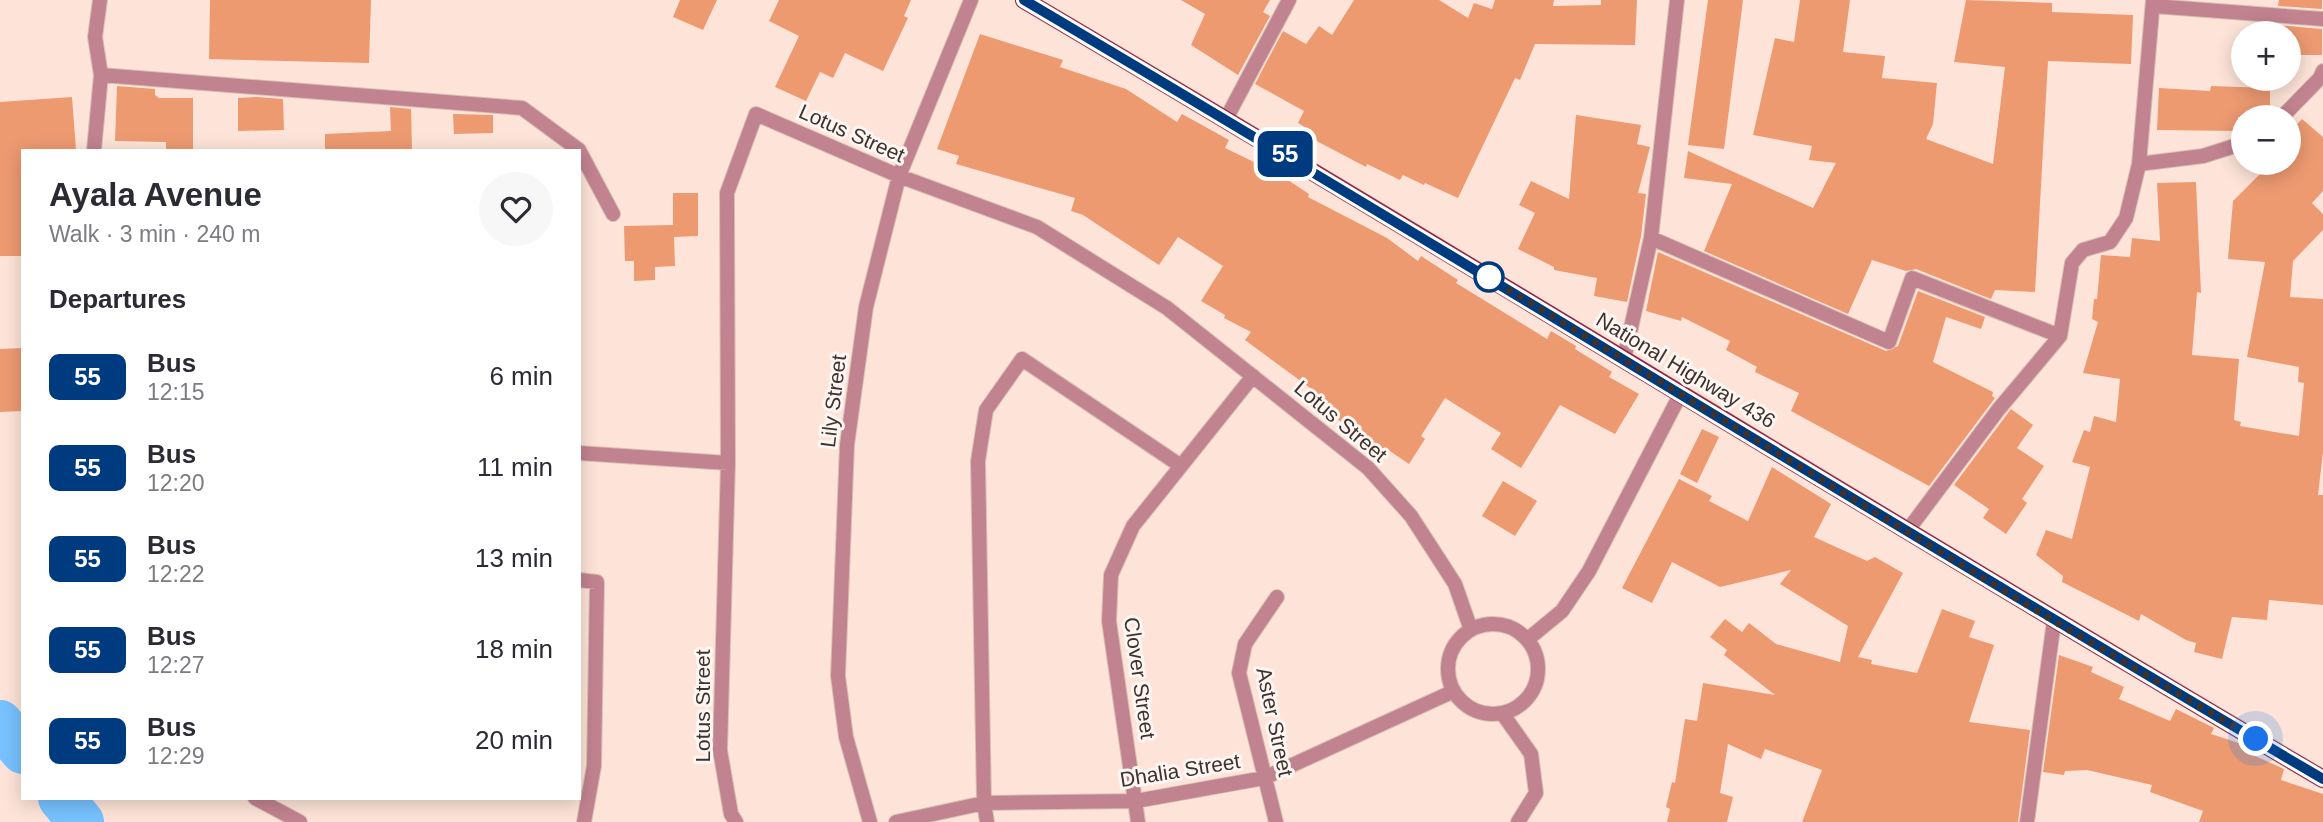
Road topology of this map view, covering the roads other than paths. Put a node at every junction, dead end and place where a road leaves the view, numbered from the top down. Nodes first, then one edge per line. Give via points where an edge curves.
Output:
1 (100, 0) edge
2 (971, 0) edge
3 (1024, 0) edge
4 (1289, 0) edge
5 (1677, 0) edge
6 (2153, 3) edge
7 (2323, 19) edge
8 (2323, 71) edge
9 (101, 75) junction
10 (2294, 105) edge
11 (1226, 119) junction
12 (2231, 147) edge
13 (94, 149) edge
14 (578, 149) edge
15 (581, 154) edge
16 (2139, 164) junction
17 (899, 176) junction
18 (612, 215) dead end
19 (1651, 237) junction
20 (2060, 336) junction
21 (1624, 359) junction
22 (1253, 376) junction
23 (1681, 393) junction
24 (581, 453) edge
25 (727, 463) junction
26 (1181, 466) junction
27 (1908, 530) junction
28 (581, 580) edge
29 (1277, 597) dead end
30 (2054, 621) junction
31 (1471, 630) junction
32 (1528, 639) junction
33 (1454, 691) junction
34 (1502, 713) junction
35 (1265, 778) junction
36 (2323, 779) edge
37 (259, 800) edge
38 (1136, 801) junction
39 (984, 803) junction
40 (300, 822) edge
41 (584, 822) edge
42 (736, 822) edge
43 (870, 822) edge
44 (895, 822) edge
45 (987, 822) edge
46 (1138, 822) edge
47 (1276, 822) edge
48 (1518, 822) edge
49 (2027, 822) edge

1 - 9 street via 95,37
2 - 17 street, Lily Street
3 - 11 main road, National Highway 436
4 - 11 street
5 - 19 street
6 - 7 street
6 - 16 street
8 - 10 street
9 - 13 street
9 - 14 street via 522,108
11 - 21 main road, National Highway 436
12 - 16 street via 2203,156
15 - 18 street
16 - 20 street via 2126,218 2110,242 2083,250 2072,263
17 - 22 street, Lotus Street via 1037,227 1167,308
17 - 25 street, Lotus Street via 756,114 727,193
17 - 43 street, Lily Street via 866,307 847,445 838,676 846,737
19 - 20 street via 1889,342 1912,278
19 - 21 street
20 - 27 street
21 - 23 main road, National Highway 436
22 - 26 street, Clover Street
22 - 31 street, Lotus Street via 1368,468 1410,516 1455,584
23 - 27 main road, National Highway 436
23 - 32 street via 1589,571 1562,611
24 - 25 street
25 - 42 street, Lotus Street via 720,750
26 - 38 street, Clover Street via 1133,526 1111,575 1109,621
26 - 39 street via 1022,359 986,410 978,461
27 - 30 main road, National Highway 436
28 - 41 street via 597,582 594,766
29 - 35 street, Aster Street via 1245,644 1239,673
30 - 36 main road, National Highway 436
30 - 49 street
31 - 32 street via 1501,624
31 - 33 street via 1452,651 1449,671
32 - 34 street via 1539,668 1536,684 1529,697
33 - 34 street via 1475,710
33 - 35 street, Dhalia Street
34 - 48 street via 1531,754 1536,793
35 - 38 street, Dhalia Street
35 - 47 street, Aster Street
37 - 40 street
38 - 39 street, Dhalia Street
38 - 46 street, Clover Street
39 - 44 street, Dhalia Street
39 - 45 street

